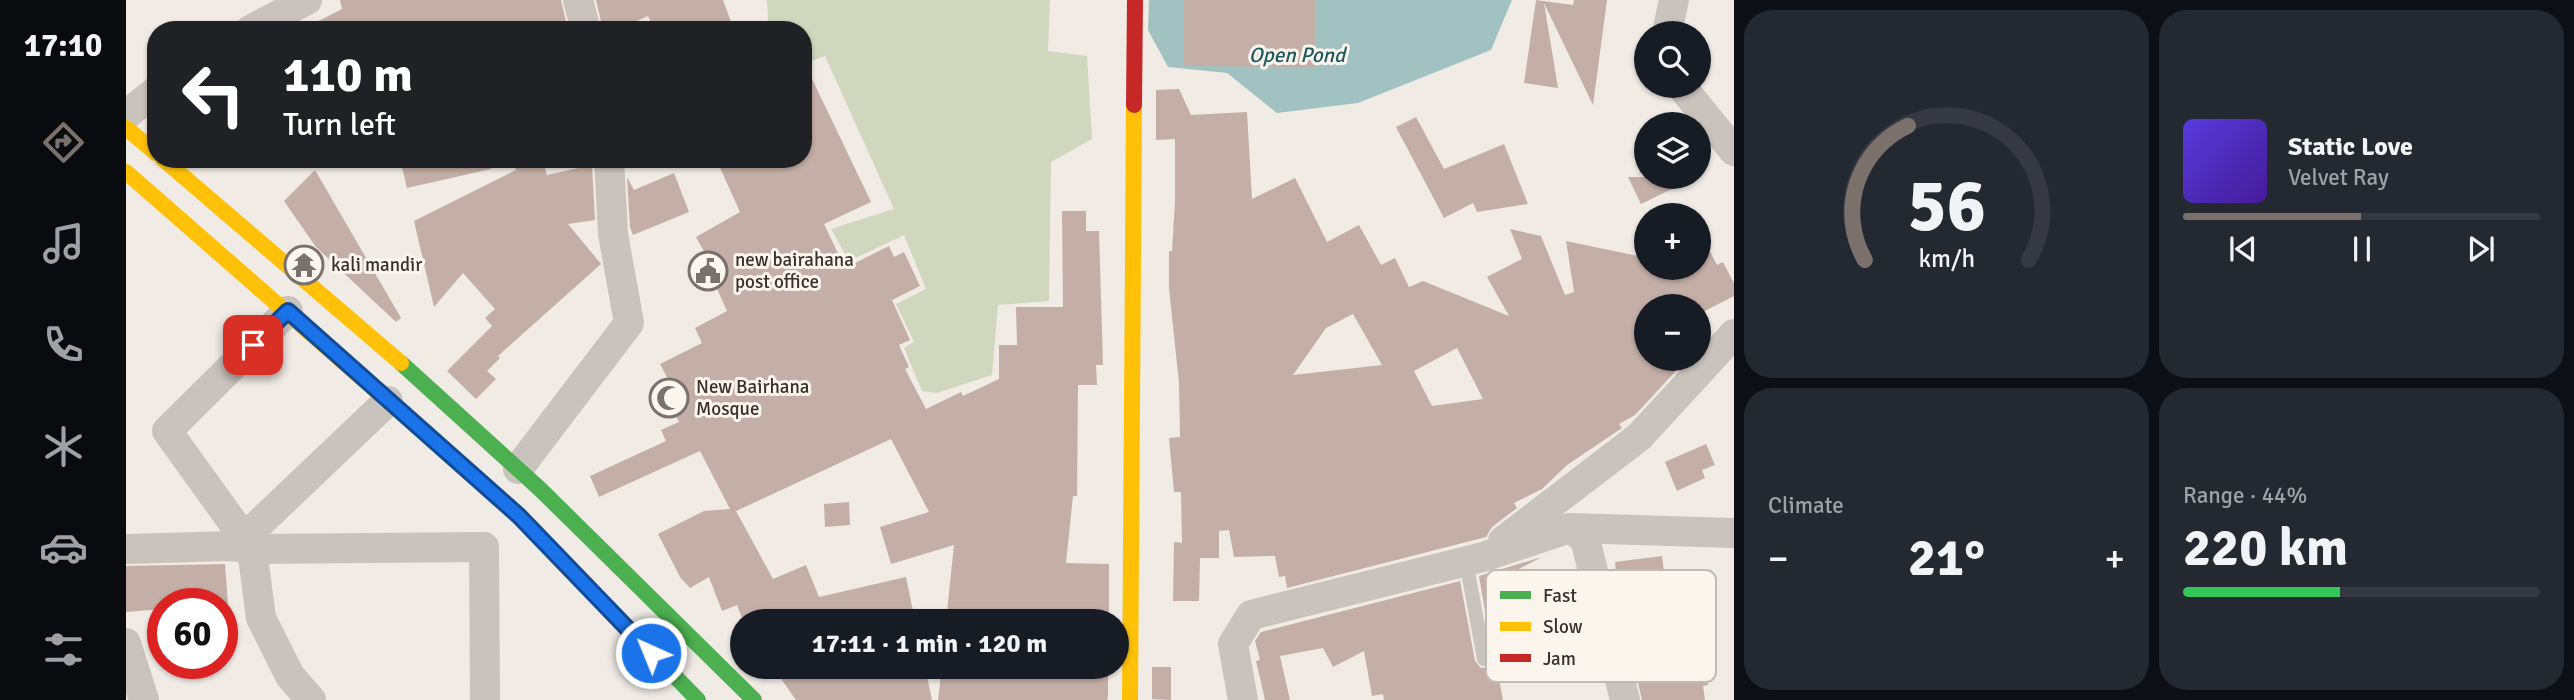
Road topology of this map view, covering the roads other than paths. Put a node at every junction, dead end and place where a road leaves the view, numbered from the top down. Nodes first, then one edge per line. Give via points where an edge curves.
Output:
1 (307, 0) edge
2 (578, 0) edge
3 (1135, 0) edge
4 (1674, 0) edge
5 (267, 21) edge
6 (584, 21) edge
7 (1670, 21) edge
8 (147, 98) edge
9 (1691, 98) edge
10 (126, 115) edge
11 (126, 128) edge
12 (147, 146) edge
13 (1734, 151) edge
14 (173, 168) edge
15 (609, 168) edge
16 (126, 172) edge
17 (288, 311) junction
18 (1734, 334) edge
19 (388, 401) junction
20 (518, 469) junction
21 (519, 516) junction
22 (1570, 528) junction
23 (1734, 533) edge
24 (242, 544) junction
25 (484, 547) junction
26 (126, 550) edge
27 (1475, 559) junction
28 (1593, 570) edge
29 (126, 643) edge
30 (1484, 659) dead end
31 (1621, 682) edge
32 (144, 700) edge
33 (311, 700) edge
34 (485, 700) edge
35 (698, 700) edge
36 (754, 700) edge
37 (1129, 700) edge
38 (1243, 700) edge
39 (1625, 700) edge

1 - 5 street
2 - 6 street
3 - 37 main road
4 - 7 street
8 - 10 street
9 - 13 street
11 - 12 main road
14 - 20 main road
15 - 20 street via 613,234 629,323
16 - 17 main road
17 - 19 main road
17 - 24 street via 167,431
18 - 27 street via 1639,437
19 - 21 main road
19 - 24 street
20 - 36 main road
21 - 25 street
21 - 35 main road
22 - 23 street
22 - 27 street
22 - 28 street via 1585,539
24 - 25 street
24 - 26 street
24 - 33 street via 261,618 290,676
25 - 34 street
27 - 30 lane
27 - 38 street via 1251,615 1233,644
29 - 32 street
31 - 39 street

